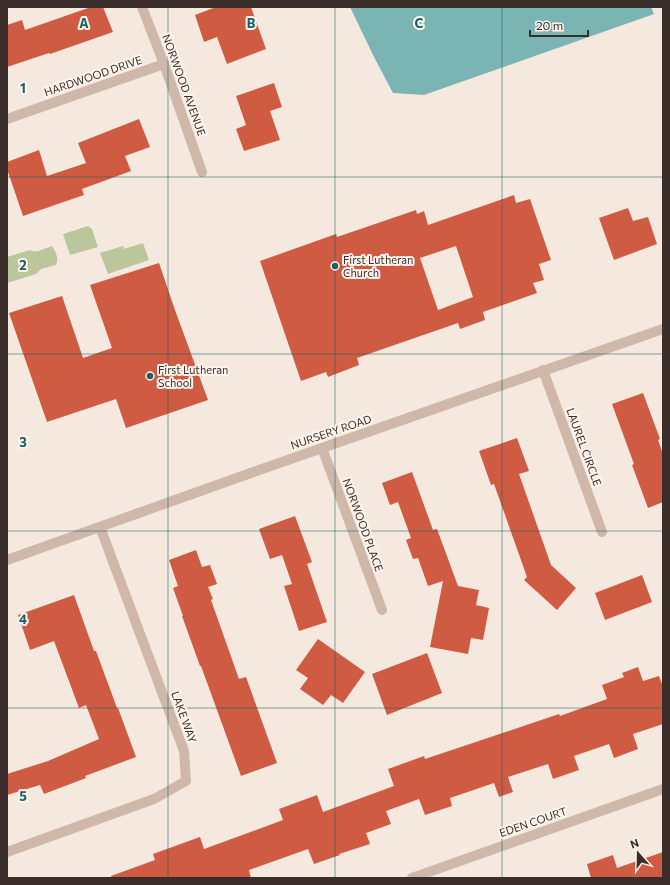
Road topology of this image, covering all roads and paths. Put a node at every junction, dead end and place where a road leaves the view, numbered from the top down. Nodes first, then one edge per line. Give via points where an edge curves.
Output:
1 (142, 7) edge
2 (164, 64) junction
3 (7, 119) edge
4 (202, 172) dead end
5 (663, 329) edge
6 (543, 370) junction
7 (322, 448) junction
8 (100, 527) junction
9 (602, 532) dead end
10 (7, 560) edge
11 (382, 610) dead end
12 (663, 789) edge
13 (7, 852) edge
14 (412, 878) edge

1 - 2 street, NORWOOD AVENUE
2 - 3 street, HARDWOOD DRIVE
2 - 4 street, NORWOOD AVENUE
5 - 6 street, NURSERY ROAD
6 - 7 street, NURSERY ROAD
6 - 9 street, LAUREL CIRCLE
7 - 8 street, NURSERY ROAD
7 - 11 street, NORWOOD PLACE
8 - 10 street, NURSERY ROAD
8 - 13 street, LAKE WAY via 184,751 186,781 154,799
12 - 14 street, EDEN COURT

